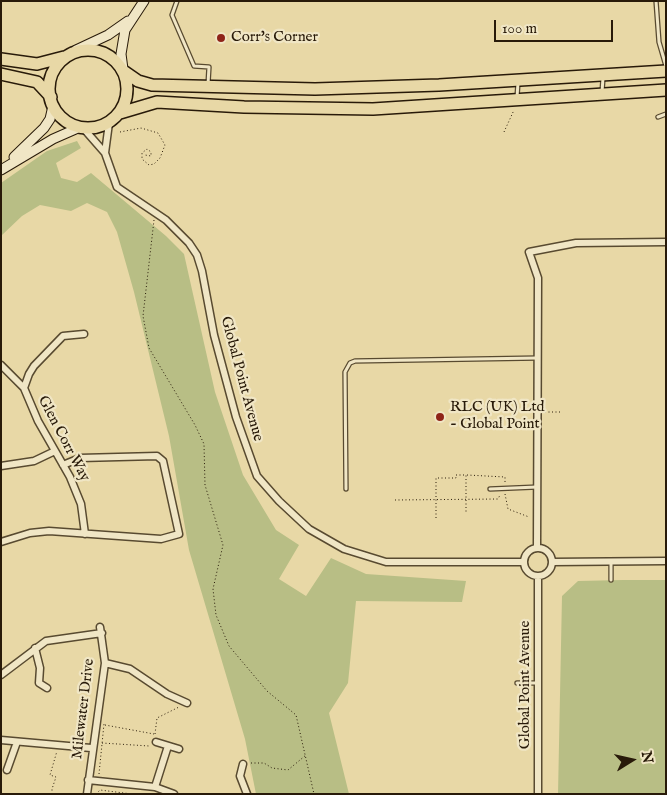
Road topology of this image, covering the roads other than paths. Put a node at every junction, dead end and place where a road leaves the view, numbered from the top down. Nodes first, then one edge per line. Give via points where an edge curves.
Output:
1 (144, 1) edge
2 (177, 1) edge
3 (656, 1) edge
4 (132, 19) junction
5 (76, 50) junction
6 (64, 57) junction
7 (1, 59) edge
8 (666, 66) edge
9 (124, 71) junction
10 (666, 71) edge
11 (1, 74) edge
12 (603, 75) junction
13 (518, 80) junction
14 (208, 88) junction
15 (666, 90) edge
16 (602, 94) junction
17 (517, 100) junction
18 (52, 102) junction
19 (120, 113) junction
20 (666, 114) edge
21 (658, 117) dead end
22 (109, 123) junction
23 (81, 129) junction
24 (105, 153) junction
25 (1, 170) edge
26 (666, 242) edge
27 (84, 334) dead end
28 (537, 358) junction
29 (1, 365) edge
30 (24, 388) junction
31 (54, 451) junction
32 (62, 465) junction
33 (1, 466) edge
34 (538, 487) junction
35 (346, 489) dead end
36 (490, 489) dead end
37 (84, 534) junction
38 (1, 542) edge
39 (538, 548) junction
40 (611, 561) junction
41 (666, 561) edge
42 (524, 562) junction
43 (552, 562) junction
44 (538, 576) junction
45 (611, 580) dead end
46 (34, 648) junction
47 (105, 663) junction
48 (1, 675) edge
49 (516, 683) dead end
50 (539, 683) junction
51 (47, 688) dead end
52 (187, 704) road end
53 (1, 740) edge
54 (17, 742) junction
55 (156, 742) road end
56 (168, 746) junction
57 (91, 748) junction
58 (179, 749) dead end
59 (243, 764) road end
60 (8, 770) dead end
61 (88, 780) junction
62 (155, 787) junction
63 (86, 794) edge
64 (174, 794) edge
65 (247, 794) edge
66 (538, 794) edge

1 - 4 main road
2 - 14 lane via 172,15 194,66 209,67
3 - 8 lane
4 - 5 main road
4 - 9 main road via 122,41
5 - 6 highway
5 - 9 highway via 106,53
6 - 7 highway via 36,64
6 - 18 highway via 54,73
9 - 14 highway via 138,81 152,85
9 - 19 highway via 128,85
10 - 12 highway
11 - 18 highway via 37,82
12 - 13 highway
12 - 16 lane
13 - 14 highway via 375,88
13 - 17 lane
15 - 16 highway
16 - 17 highway
17 - 19 highway via 373,109 157,102
18 - 23 highway via 64,121
18 - 25 main road via 44,128
19 - 22 highway
20 - 21 lane
22 - 23 highway via 99,128
22 - 24 street, Global Point Avenue
23 - 24 street, Global Point Avenue
23 - 25 main road via 53,139
24 - 42 street, Global Point Avenue via 117,187 178,231 197,256 233,408 257,476 303,524 344,549 386,562
26 - 28 street via 576,243 530,252 538,278
27 - 30 street via 63,336 34,366
28 - 34 street
28 - 35 lane via 350,362 345,372
29 - 30 street, Glen Corr Way
30 - 31 street, Glen Corr Way
31 - 32 street, Glen Corr Way
31 - 33 street via 34,461
32 - 37 street, Glen Corr Way via 82,504
32 - 37 street via 80,458 99,457 157,456 163,462 179,534 160,539
34 - 36 lane
34 - 39 street
37 - 38 street via 40,532
39 - 42 street via 528,552
39 - 43 street via 550,553
40 - 41 street
40 - 43 street
40 - 45 lane
42 - 44 street via 530,573
43 - 44 street via 548,572
44 - 50 street, Global Point Avenue
46 - 47 street, Milewater Drive via 46,641 101,630
46 - 48 street
46 - 51 street via 40,668 39,683
47 - 52 street via 130,669
47 - 57 street, Milewater Drive
49 - 50 lane
50 - 66 street, Global Point Avenue
53 - 54 street
54 - 57 street
54 - 60 street
55 - 56 street
56 - 58 street
56 - 62 street
57 - 61 street, Milewater Drive
59 - 65 street via 240,776
61 - 62 street
61 - 63 street, Milewater Drive
62 - 64 street

